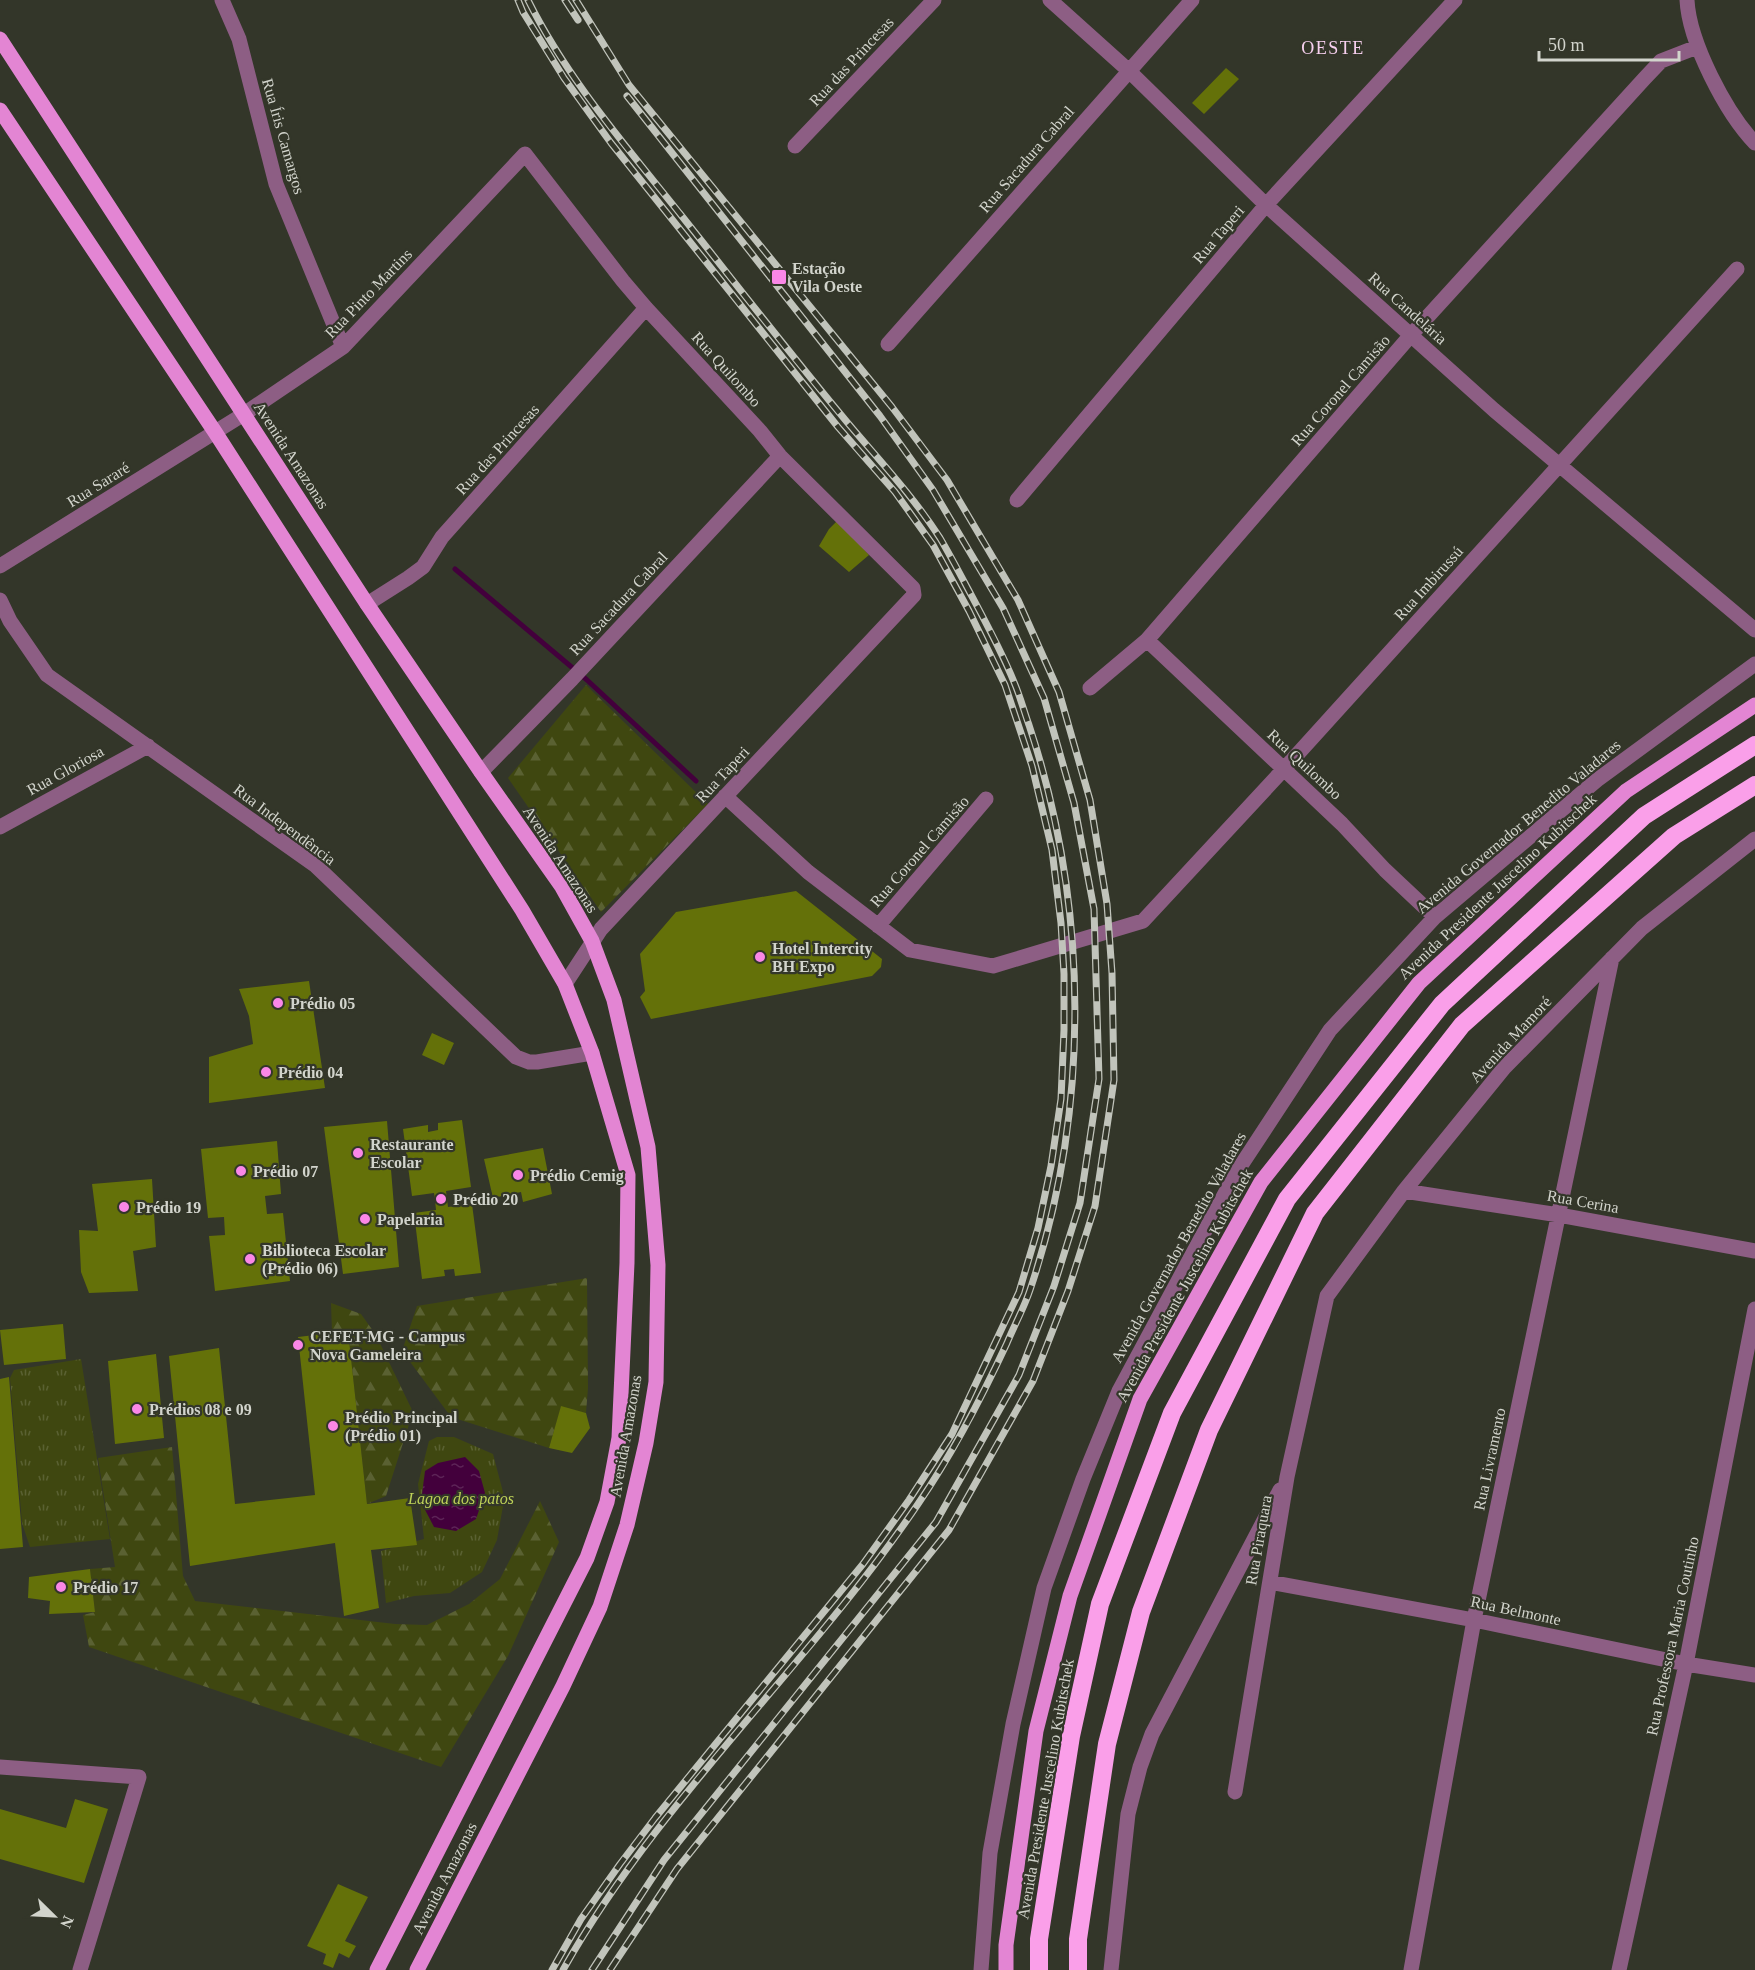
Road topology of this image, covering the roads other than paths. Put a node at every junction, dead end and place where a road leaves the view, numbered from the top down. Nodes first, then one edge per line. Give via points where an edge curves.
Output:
1 (222, 0) edge
2 (933, 0) edge
3 (1050, 0) edge
4 (1192, 0) edge
5 (1455, 0) edge
6 (1686, 1) edge
7 (0, 39) edge
8 (1697, 47) junction
9 (1128, 70) junction
10 (0, 110) edge
11 (1755, 143) edge
12 (795, 146) dead end
13 (525, 154) joint
14 (1266, 205) junction
15 (1737, 269) dead end
16 (646, 308) junction
17 (1411, 335) junction
18 (888, 344) dead end
19 (343, 347) junction
20 (244, 414) junction
21 (215, 432) junction
22 (780, 456) junction
23 (1558, 465) junction
24 (1017, 500) dead end
25 (0, 566) edge
26 (914, 595) joint
27 (0, 600) edge
28 (367, 604) junction
29 (5, 624) edge
30 (1755, 630) edge
31 (1147, 639) junction
32 (1755, 664) edge
33 (1090, 688) dead end
34 (1755, 705) edge
35 (1755, 745) edge
36 (148, 746) junction
37 (1284, 769) junction
38 (481, 772) junction
39 (1755, 785) edge
40 (725, 796) junction
41 (986, 799) dead end
42 (0, 826) edge
43 (1755, 839) edge
44 (1435, 917) junction
45 (878, 926) junction
46 (592, 941) junction
47 (1612, 957) junction
48 (565, 984) junction
49 (592, 1053) junction
50 (1404, 1191) junction
51 (1559, 1215) junction
52 (1755, 1251) edge
53 (1327, 1296) joint
54 (1755, 1309) edge
55 (1287, 1477) junction
56 (1270, 1582) junction
57 (1474, 1620) junction
58 (1686, 1664) junction
59 (1755, 1675) edge
60 (0, 1767) edge
61 (1235, 1792) dead end
62 (80, 1970) edge
63 (377, 1970) edge
64 (417, 1970) edge
65 (981, 1970) edge
66 (1006, 1970) edge
67 (1039, 1970) edge
68 (1078, 1970) edge
69 (1111, 1970) edge
70 (1411, 1970) edge
71 (1619, 1970) edge

1 - 19 street, Rua Íris Camargos via 239,39 276,184
2 - 12 street, Rua das Princesas
3 - 9 street, Rua Candelária
4 - 9 street, Rua Sacadura Cabral
5 - 14 street, Rua Taperi
6 - 8 street
7 - 20 main road, Avenida Amazonas
8 - 11 street via 1715,83
8 - 17 street, Rua Coronel Camisão via 1661,60
9 - 14 street, Rua Candelária
9 - 18 street, Rua Sacadura Cabral
10 - 21 main road, Avenida Amazonas
13 - 16 street, Rua Quilombo
13 - 19 street, Rua Pinto Martins
14 - 17 street, Rua Candelária
14 - 24 street, Rua Taperi
15 - 23 street, Rua Imbirussú
16 - 22 street, Rua Quilombo
16 - 28 street, Rua das Princesas via 442,537 423,567
17 - 23 street, Rua Candelária
17 - 31 street, Rua Coronel Camisão
19 - 20 street, Rua Pinto Martins
20 - 21 street, Rua Pinto Martins
20 - 28 main road, Avenida Amazonas
21 - 25 street, Rua Sararé
21 - 48 main road, Avenida Amazonas via 522,910
22 - 26 street, Rua Quilombo via 913,588
22 - 38 street, Rua Sacadura Cabral
23 - 30 street, Rua Candelária
23 - 37 street, Rua Imbirussú
26 - 40 street, Rua Taperi
27 - 29 street, Rua Independência
28 - 38 main road, Avenida Amazonas
29 - 36 street, Rua Independência via 47,675
31 - 33 street, Rua Coronel Camisão
31 - 37 street, Rua Quilombo
32 - 44 street, Avenida Governador Benedito Valadares via 1597,780
34 - 66 main road, Avenida Presidente Juscelino Kubitschek via 1626,791 1419,983 1261,1182 1140,1400 1070,1596 1036,1731 1006,1945
35 - 67 highway, Avenida Presidente Juscelino Kubitschek via 1644,816 1443,1004 1287,1199 1172,1413 1100,1604 1071,1736 1039,1939
36 - 42 street, Rua Gloriosa
36 - 49 street, Rua Independência via 316,866 516,1057 537,1062
37 - 44 street, Rua Quilombo
37 - 45 street, Rua Imbirussú via 1143,921 993,966 910,950
38 - 46 main road, Avenida Amazonas via 562,887
39 - 68 highway via 1674,836 1462,1025 1315,1213 1209,1431 1142,1612 1107,1744 1078,1939
40 - 45 street via 808,872
40 - 46 street, Rua Taperi
41 - 45 street, Rua Coronel Camisão
43 - 47 street, Avenida Mamoré via 1642,928
44 - 65 street, Avenida Governador Benedito Valadares via 1330,1030 1236,1173 1119,1391 1044,1587 1012,1724 992,1841
46 - 48 street, Rua Taperi
46 - 64 main road, Avenida Amazonas via 614,1000 648,1147 658,1265 656,1382 647,1435 627,1526 600,1607
47 - 50 street, Avenida Mamoré via 1504,1068
47 - 51 street, Rua Livramento
48 - 49 main road, Avenida Amazonas
49 - 63 main road, Avenida Amazonas via 628,1175 619,1429 607,1502 587,1558
50 - 51 street, Rua Cerina
50 - 53 street, Avenida Mamoré
51 - 52 street, Rua Cerina
51 - 57 street, Rua Livramento
53 - 55 street, Rua Piraquara
54 - 58 street, Rua Professora Maria Coutinho
55 - 56 street, Rua Piraquara
55 - 69 street via 1144,1756 1128,1814
56 - 57 street, Rua Belmonte
56 - 61 street, Rua Piraquara
57 - 58 street, Rua Belmonte
57 - 70 street, Rua Livramento
58 - 59 street, Rua Belmonte
58 - 71 street, Rua Professora Maria Coutinho
60 - 62 street via 139,1777

